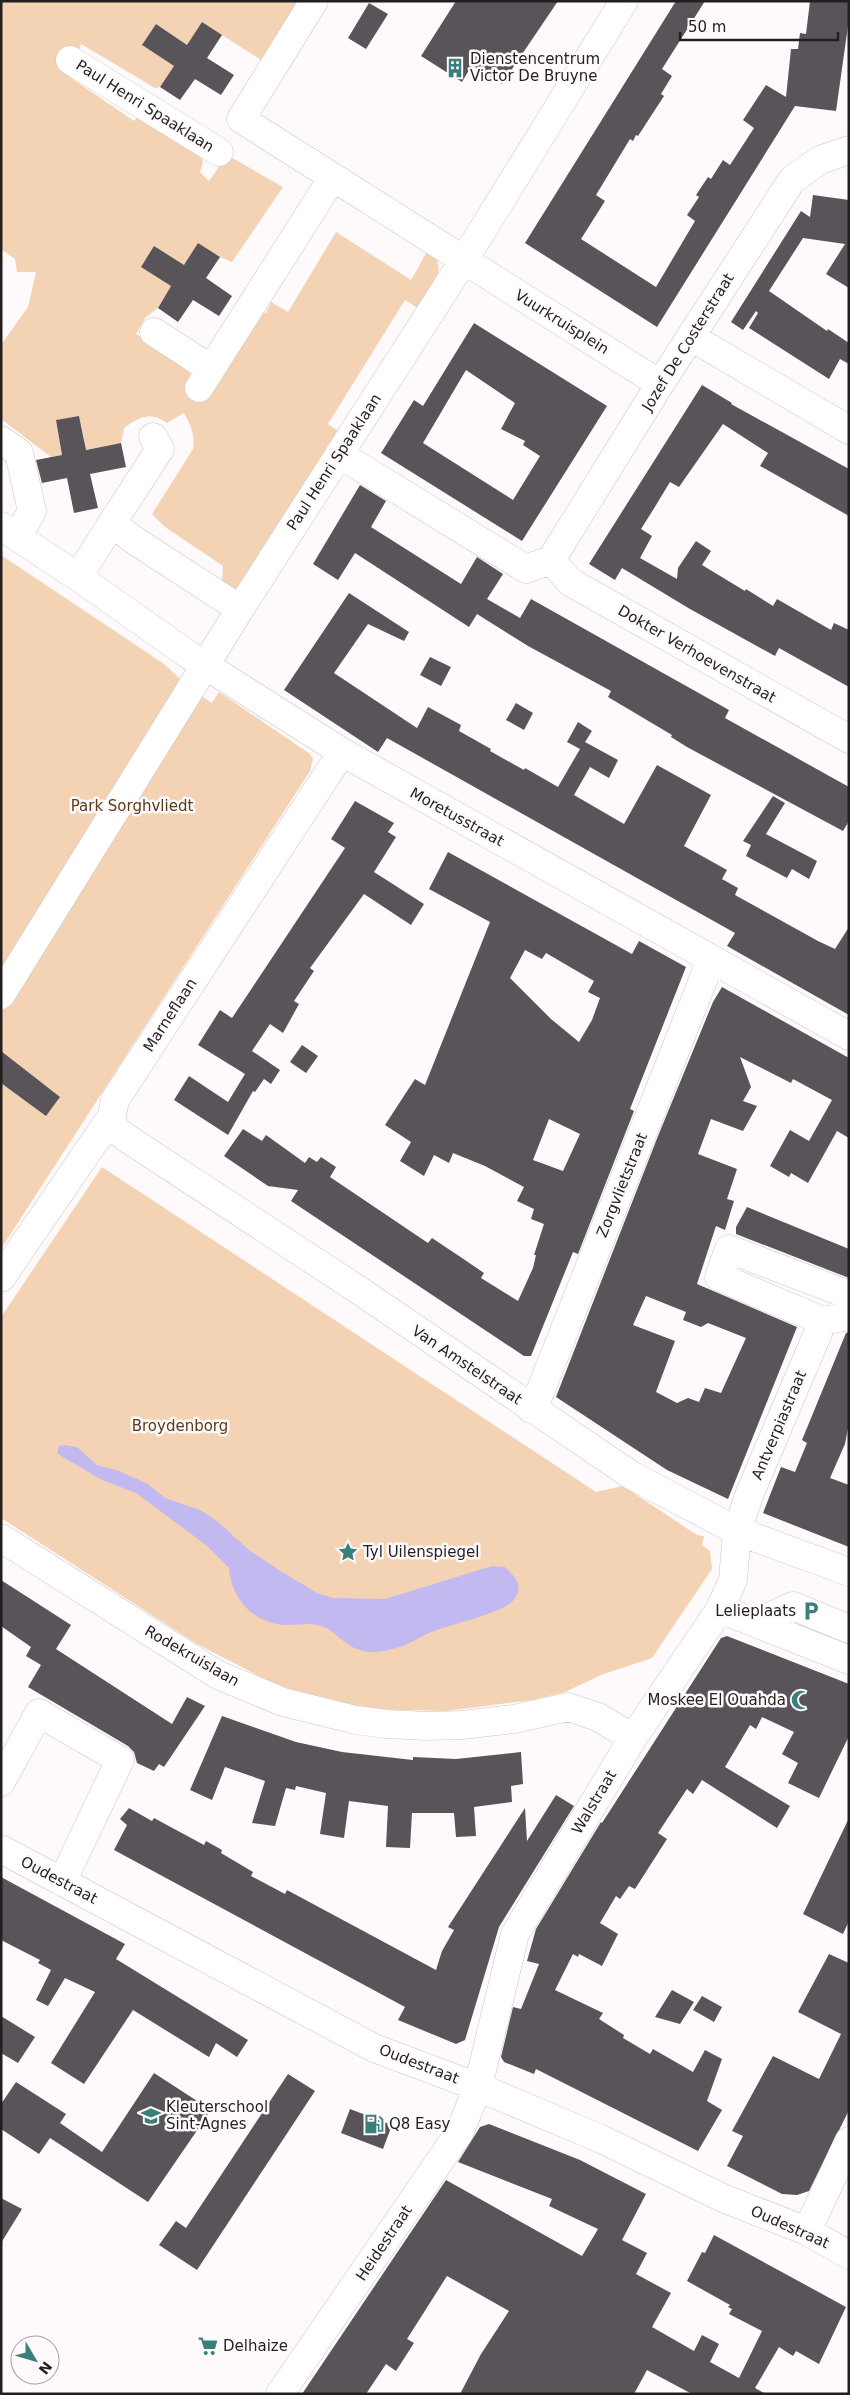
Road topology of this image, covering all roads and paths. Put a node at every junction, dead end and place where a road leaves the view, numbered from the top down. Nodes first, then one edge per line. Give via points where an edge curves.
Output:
1 (314, 1) edge
2 (624, 1) edge
3 (70, 60) dead end
4 (240, 119) junction
5 (849, 150) edge
6 (334, 177) junction
7 (464, 260) junction
8 (154, 332) dead end
9 (691, 337) junction
10 (660, 384) junction
11 (849, 430) edge
12 (153, 437) dead end
13 (1, 440) edge
14 (339, 454) junction
15 (112, 524) junction
16 (9, 532) edge
17 (551, 560) junction
18 (78, 577) junction
19 (240, 609) junction
20 (205, 665) junction
21 (849, 739) edge
22 (342, 752) junction
23 (711, 960) junction
24 (1, 995) edge
25 (849, 1036) edge
26 (112, 1116) junction
27 (1, 1278) edge
28 (849, 1295) edge
29 (836, 1319) edge
30 (530, 1409) junction
31 (737, 1531) junction
32 (1, 1538) edge
33 (849, 1572) edge
34 (720, 1609) junction
35 (756, 1623) junction
36 (849, 1629) edge
37 (849, 1660) edge
38 (632, 1738) junction
39 (1, 1782) edge
40 (1, 1849) edge
41 (62, 1882) junction
42 (478, 2086) junction
43 (849, 2141) edge
44 (807, 2232) junction
45 (849, 2255) edge
46 (280, 2394) edge

1 - 4 street, Paul Henri Spaaklaan
2 - 7 street, Paul Henri Spaaklaan
3 - 4 street, Paul Henri Spaaklaan via 214,159
4 - 6 street
5 - 9 street, Jozef De Costerstraat via 820,160 792,180
6 - 7 street
6 - 8 street via 205,378
7 - 10 street, Vuurkruisplein
7 - 14 street, Paul Henri Spaaklaan
9 - 10 street, Jozef De Costerstraat
9 - 11 street
10 - 17 street, Jozef De Costerstraat
12 - 15 street via 160,449
13 - 16 street, Moretusstraat via 19,453 32,511
14 - 17 street via 526,569
14 - 19 street, Paul Henri Spaaklaan
15 - 18 street
15 - 19 street
16 - 18 street, Moretusstraat
17 - 21 street, Dokter Verhoevenstraat via 570,582
18 - 20 street, Moretusstraat
19 - 20 street, Paul Henri Spaaklaan
20 - 22 street, Moretusstraat
20 - 24 street, Paul Henri Spaaklaan
22 - 23 street, Moretusstraat
22 - 26 street, Marneflaan via 115,1100
23 - 25 street, Moretusstraat
23 - 30 street, Zorgvlietstraat via 538,1397
26 - 27 street, Marneflaan
26 - 30 street, Van Amstelstraat via 114,1128 125,1137 356,1289
28 - 29 street, Antverpiastraat via 728,1249 719,1276
29 - 31 street, Antverpiastraat via 750,1493
30 - 31 street, Van Amstelstraat via 631,1475
31 - 33 street, Van Amstelstraat
31 - 34 street, Walstraat via 733,1580
32 - 38 street, Rodekruislaan via 203,1666 283,1702 356,1720 427,1726 514,1719 568,1707 598,1717
34 - 35 street
34 - 38 street, Walstraat
35 - 36 street via 793,1606
35 - 37 street
38 - 42 street, Walstraat via 515,1934
39 - 41 street via 39,1713 120,1760
40 - 41 street, Oudestraat
41 - 42 street, Oudestraat via 374,2048
42 - 44 street, Oudestraat via 599,2138 726,2199
42 - 46 street, Heidestraat via 459,2133
43 - 44 street
44 - 45 street, Oudestraat

